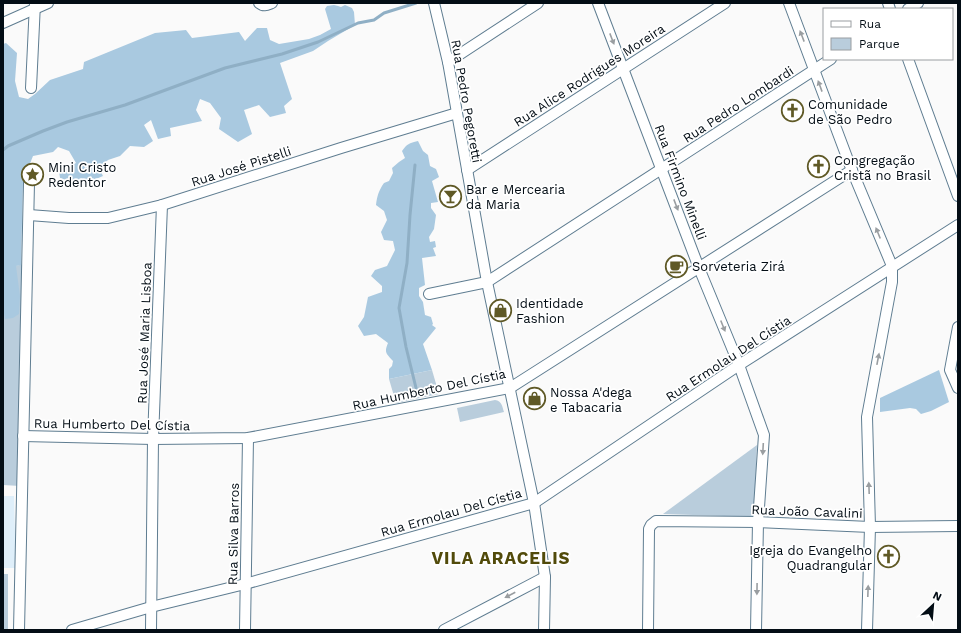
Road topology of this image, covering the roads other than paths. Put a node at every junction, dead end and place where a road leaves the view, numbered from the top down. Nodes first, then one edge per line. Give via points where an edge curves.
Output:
1 (48, 3) edge
2 (434, 3) edge
3 (538, 3) edge
4 (598, 3) edge
5 (725, 3) edge
6 (789, 3) edge
7 (35, 6) edge
8 (3, 23) edge
9 (829, 60) edge
10 (908, 60) edge
11 (448, 62) junction
12 (623, 69) junction
13 (814, 70) junction
14 (31, 88) dead end
15 (457, 113) junction
16 (662, 168) junction
17 (467, 170) junction
18 (852, 170) junction
19 (29, 183) dead end
20 (958, 196) edge
21 (162, 205) junction
22 (29, 215) junction
23 (958, 225) edge
24 (892, 266) junction
25 (699, 268) junction
26 (487, 282) junction
27 (429, 294) dead end
28 (958, 326) edge
29 (739, 365) junction
30 (510, 388) junction
31 (958, 388) edge
32 (23, 436) junction
33 (248, 438) junction
34 (153, 439) junction
35 (534, 503) junction
36 (758, 522) junction
37 (958, 526) edge
38 (870, 527) junction
39 (545, 577) junction
40 (246, 584) junction
41 (151, 607) junction
42 (19, 630) edge
43 (72, 630) edge
44 (151, 630) edge
45 (245, 630) edge
46 (444, 630) edge
47 (544, 630) edge
48 (648, 630) edge
49 (756, 630) edge
50 (867, 630) edge

1 - 7 street
2 - 11 street, Rua Pedro Pegoretti
3 - 11 street
4 -> 12 street, Rua Firmino Minelli
5 - 12 street, Rua Alice Rodrigues Moreira
13 -> 6 street
7 - 8 street
7 - 14 street
9 - 13 street, Rua Pedro Lombardi
10 - 20 street
11 - 15 street, Rua Pedro Pegoretti
12 - 16 street, Rua Firmino Minelli
12 - 17 street, Rua Alice Rodrigues Moreira
13 - 16 street, Rua Pedro Lombardi
18 -> 13 street
15 - 17 street, Rua Pedro Pegoretti
15 - 21 street, Rua José Pistelli
16 -> 25 street, Rua Firmino Minelli
16 - 26 street, Rua Pedro Lombardi
17 - 26 street, Rua Pedro Pegoretti
24 -> 18 street
18 - 25 street, Rua Humberto Del Cístia
19 - 22 street
21 - 22 street, Rua José Pistelli via 108,218
21 - 34 street, Rua José Maria Lisboa
22 - 32 street
23 - 24 street, Rua Ermolau Del Cístia
24 - 29 street, Rua Ermolau Del Cístia
38 -> 24 street via 867,417 892,282
25 -> 29 street, Rua Firmino Minelli
25 - 30 street, Rua Humberto Del Cístia
26 - 27 street, Rua Pedro Lombardi
26 - 30 street, Rua Pedro Pegoretti
28 - 31 street via 950,370
29 - 35 street, Rua Ermolau Del Cístia
29 -> 36 street, Rua Firmino Minelli via 764,435
30 - 33 street, Rua Humberto Del Cístia
30 - 35 street, Rua Pedro Pegoretti
32 - 34 street, Rua Humberto Del Cístia
32 - 42 street
33 - 34 street, Rua Humberto Del Cístia
33 - 40 street, Rua Silva Barros
34 - 41 street, Rua José Maria Lisboa
35 - 39 street, Rua Pedro Pegoretti
35 - 40 street, Rua Ermolau Del Cístia
36 - 38 street, Rua João Cavalini
36 - 48 street, Rua João Cavalini via 656,521 651,525
36 -> 49 street, Rua Firmino Minelli
37 - 38 street, Rua João Cavalini
50 -> 38 street
39 -> 46 street
39 - 47 street, Rua Pedro Pegoretti
40 - 41 street, Rua Ermolau Del Cístia
40 - 45 street, Rua Silva Barros
41 - 43 street, Rua Ermolau Del Cístia
41 - 44 street, Rua José Maria Lisboa

